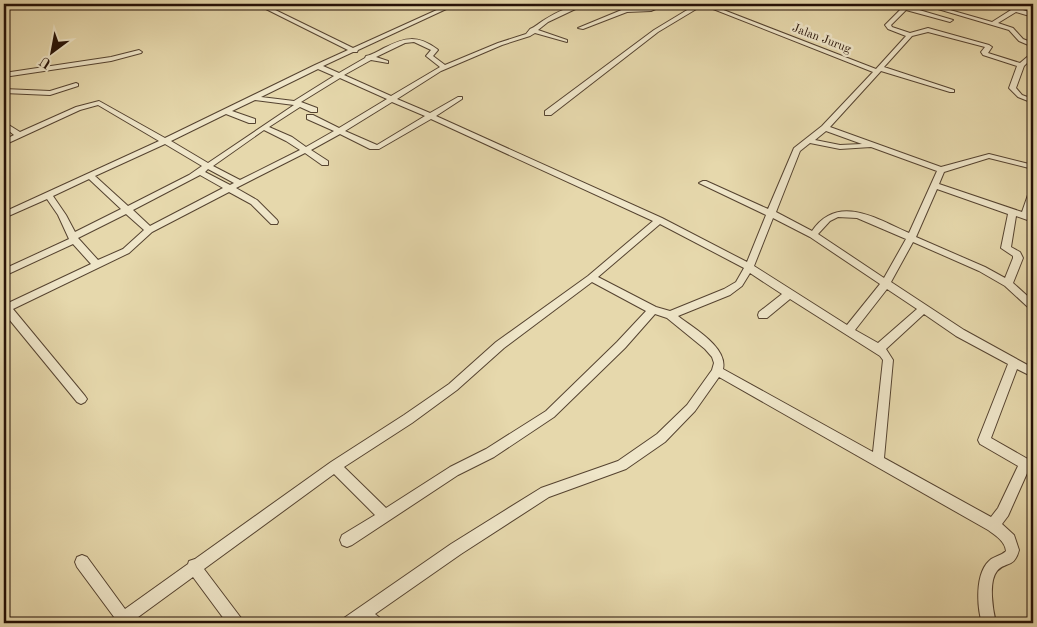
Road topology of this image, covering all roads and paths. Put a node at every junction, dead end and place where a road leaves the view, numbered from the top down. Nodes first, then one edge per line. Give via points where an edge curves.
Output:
1 (259, 4) edge
2 (454, 4) edge
3 (583, 4) edge
4 (664, 4) edge
5 (703, 4) edge
6 (924, 4) edge
7 (997, 4) edge
8 (1025, 4) edge
9 (907, 6) edge
10 (943, 6) edge
11 (1019, 10) junction
12 (957, 12) junction
13 (1033, 15) edge
14 (950, 20) junction
15 (993, 24) junction
16 (581, 28) dead end
17 (532, 30) junction
18 (938, 32) junction
19 (387, 34) junction
20 (910, 35) junction
21 (565, 41) dead end
22 (405, 42) junction
23 (1033, 45) edge
24 (352, 50) junction
25 (139, 52) dead end
26 (1033, 54) edge
27 (370, 58) junction
28 (386, 62) dead end
29 (1023, 64) junction
30 (1033, 64) edge
31 (317, 66) junction
32 (445, 68) junction
33 (877, 70) junction
34 (4, 75) edge
35 (339, 76) junction
36 (76, 85) dead end
37 (4, 91) edge
38 (952, 91) dead end
39 (256, 98) junction
40 (392, 98) junction
41 (460, 98) dead end
42 (1033, 101) edge
43 (298, 104) junction
44 (228, 112) junction
45 (548, 113) dead end
46 (432, 116) junction
47 (252, 121) dead end
48 (4, 124) edge
49 (264, 127) junction
50 (825, 128) junction
51 (340, 132) junction
52 (19, 135) junction
53 (810, 141) junction
54 (164, 142) junction
55 (4, 143) edge
56 (872, 146) junction
57 (307, 150) junction
58 (325, 163) dead end
59 (1033, 167) edge
60 (203, 169) junction
61 (941, 170) junction
62 (89, 175) junction
63 (240, 183) junction
64 (703, 183) dead end
65 (934, 185) junction
66 (229, 188) junction
67 (1033, 192) edge
68 (48, 194) junction
69 (126, 210) junction
70 (1013, 212) junction
71 (772, 214) junction
72 (4, 215) edge
73 (1029, 218) edge
74 (659, 220) junction
75 (274, 222) dead end
76 (149, 230) junction
77 (813, 236) junction
78 (911, 238) junction
79 (73, 239) junction
80 (96, 264) junction
81 (749, 266) junction
82 (4, 273) edge
83 (591, 278) junction
84 (884, 284) junction
85 (1008, 284) junction
86 (790, 293) junction
87 (1033, 306) edge
88 (5, 308) edge
89 (924, 309) junction
90 (653, 310) junction
91 (670, 315) junction
92 (763, 315) dead end
93 (848, 331) junction
94 (879, 349) junction
95 (1014, 363) junction
96 (717, 371) junction
97 (1033, 373) edge
98 (81, 399) dead end
99 (878, 460) junction
100 (335, 466) junction
101 (1029, 466) edge
102 (384, 515) junction
103 (993, 525) junction
104 (347, 540) dead end
105 (82, 562) dead end
106 (194, 566) junction
107 (363, 613) junction
108 (121, 621) edge
109 (236, 623) edge
110 (349, 623) edge
111 (375, 623) edge
112 (989, 623) edge

1 - 24 street
2 - 19 street
3 - 17 street
4 - 16 street via 650,9 626,10
5 - 33 street, Jalan Jurug
5 - 45 street via 656,31
6 - 10 street
7 - 11 street
8 - 11 street
9 - 14 street
9 - 20 street via 888,25
10 - 12 street
11 - 13 street
11 - 15 street
12 - 14 street
12 - 15 street
14 - 18 street
15 - 23 street via 1012,30
17 - 21 street
17 - 32 street via 528,35
18 - 20 street via 927,29
18 - 29 street via 987,46 984,53
19 - 22 street
19 - 24 street
20 - 33 street
22 - 27 street
22 - 32 street via 416,41 435,50 429,56
24 - 27 street
24 - 31 street
25 - 34 street
26 - 29 street
27 - 28 street
27 - 35 street
29 - 30 street
29 - 42 street via 1012,88 1020,96
31 - 35 street
31 - 39 street
32 - 40 street
33 - 38 street, Jalan Jurug
33 - 50 street
35 - 40 street
35 - 43 street
36 - 37 street via 50,93
39 - 43 street
39 - 44 street
40 - 46 street
40 - 51 street
41 - 46 street
43 - 49 street
43 - 51 street
44 - 47 street
44 - 54 street
46 - 51 street via 379,147
46 - 74 street
48 - 52 street
49 - 57 street
49 - 60 street
50 - 53 street
50 - 56 street
51 - 57 street
52 - 54 street via 96,103 126,117
52 - 55 street
53 - 56 street via 840,147
53 - 71 street via 797,150
54 - 60 street
54 - 62 street
56 - 61 street
57 - 58 street
57 - 63 street
59 - 61 street via 989,156
60 - 63 street
60 - 66 street
60 - 69 street
61 - 65 street
62 - 68 street
62 - 69 street
63 - 66 street
64 - 71 street
65 - 70 street
65 - 78 street
66 - 75 street via 254,202
66 - 76 street
67 - 73 street
68 - 72 street
68 - 79 street
69 - 76 street
69 - 79 street
70 - 73 street
70 - 85 street via 1006,248 1018,258
71 - 77 street
71 - 81 street
74 - 81 street
74 - 83 street
76 - 80 street via 126,251
77 - 78 street via 822,222 844,213 865,217
77 - 84 street
78 - 84 street
78 - 85 street
79 - 80 street
79 - 82 street
80 - 88 street
81 - 86 street
81 - 91 street via 739,284 727,292
83 - 90 street
83 - 100 street via 500,345 453,388
84 - 89 street
84 - 93 street
85 - 87 street
86 - 92 street
86 - 93 street
88 - 98 street
89 - 94 street
89 - 95 street
90 - 91 street
90 - 102 street via 550,414
91 - 96 street via 717,355
93 - 94 street
94 - 99 street via 888,360
95 - 97 street
95 - 101 street via 984,440
96 - 99 street
96 - 107 street via 691,408 661,438 622,465 545,492
99 - 103 street
100 - 102 street
100 - 106 street
101 - 103 street
102 - 104 street
103 - 112 street via 1009,539 1012,550 1008,559 991,569 984,603
105 - 108 street
106 - 108 street
106 - 109 street
107 - 110 street
107 - 111 street

